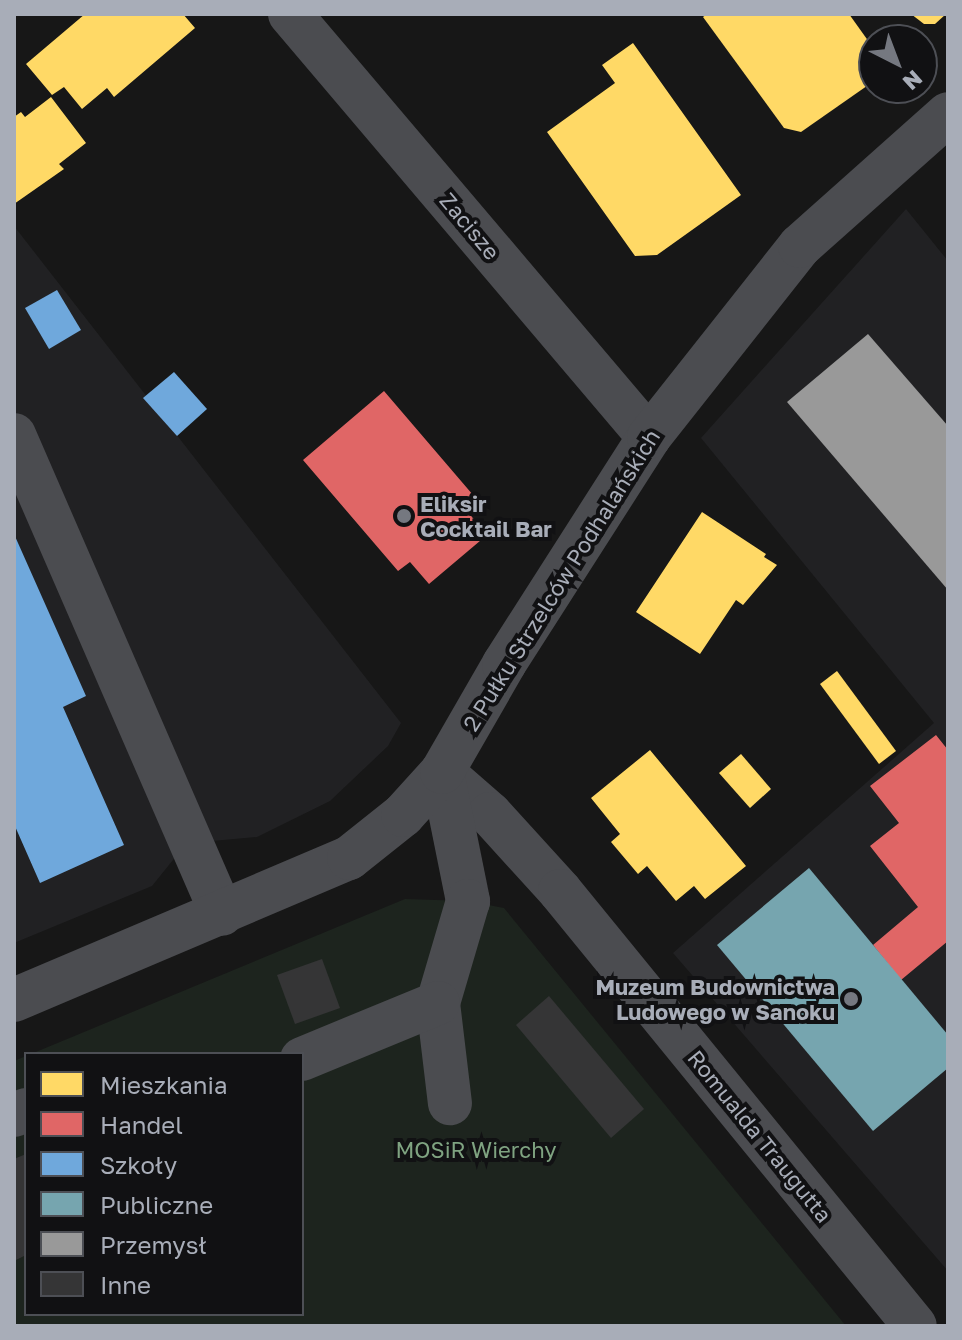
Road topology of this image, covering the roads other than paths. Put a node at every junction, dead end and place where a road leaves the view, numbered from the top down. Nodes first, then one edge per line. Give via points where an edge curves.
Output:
1 (290, 14) edge
2 (948, 114) edge
3 (14, 435) edge
4 (649, 437) junction
5 (442, 772) junction
6 (222, 914) junction
7 (14, 1000) edge
8 (438, 1003) junction
9 (304, 1058) edge
10 (450, 1103) dead end
11 (915, 1326) edge

1 - 4 street, Zacisze
2 - 4 street, 2 Pułku Strzelców Podhalańskich via 800,246
3 - 6 street
4 - 5 street, 2 Pułku Strzelców Podhalańskich via 504,664
5 - 6 street, 2 Pułku Strzelców Podhalańskich via 403,815 349,858
5 - 8 street via 468,901
5 - 11 street, Romualda Traugutta via 490,814 560,891
6 - 7 street, 2 Pułku Strzelców Podhalańskich
8 - 9 street
8 - 10 street

